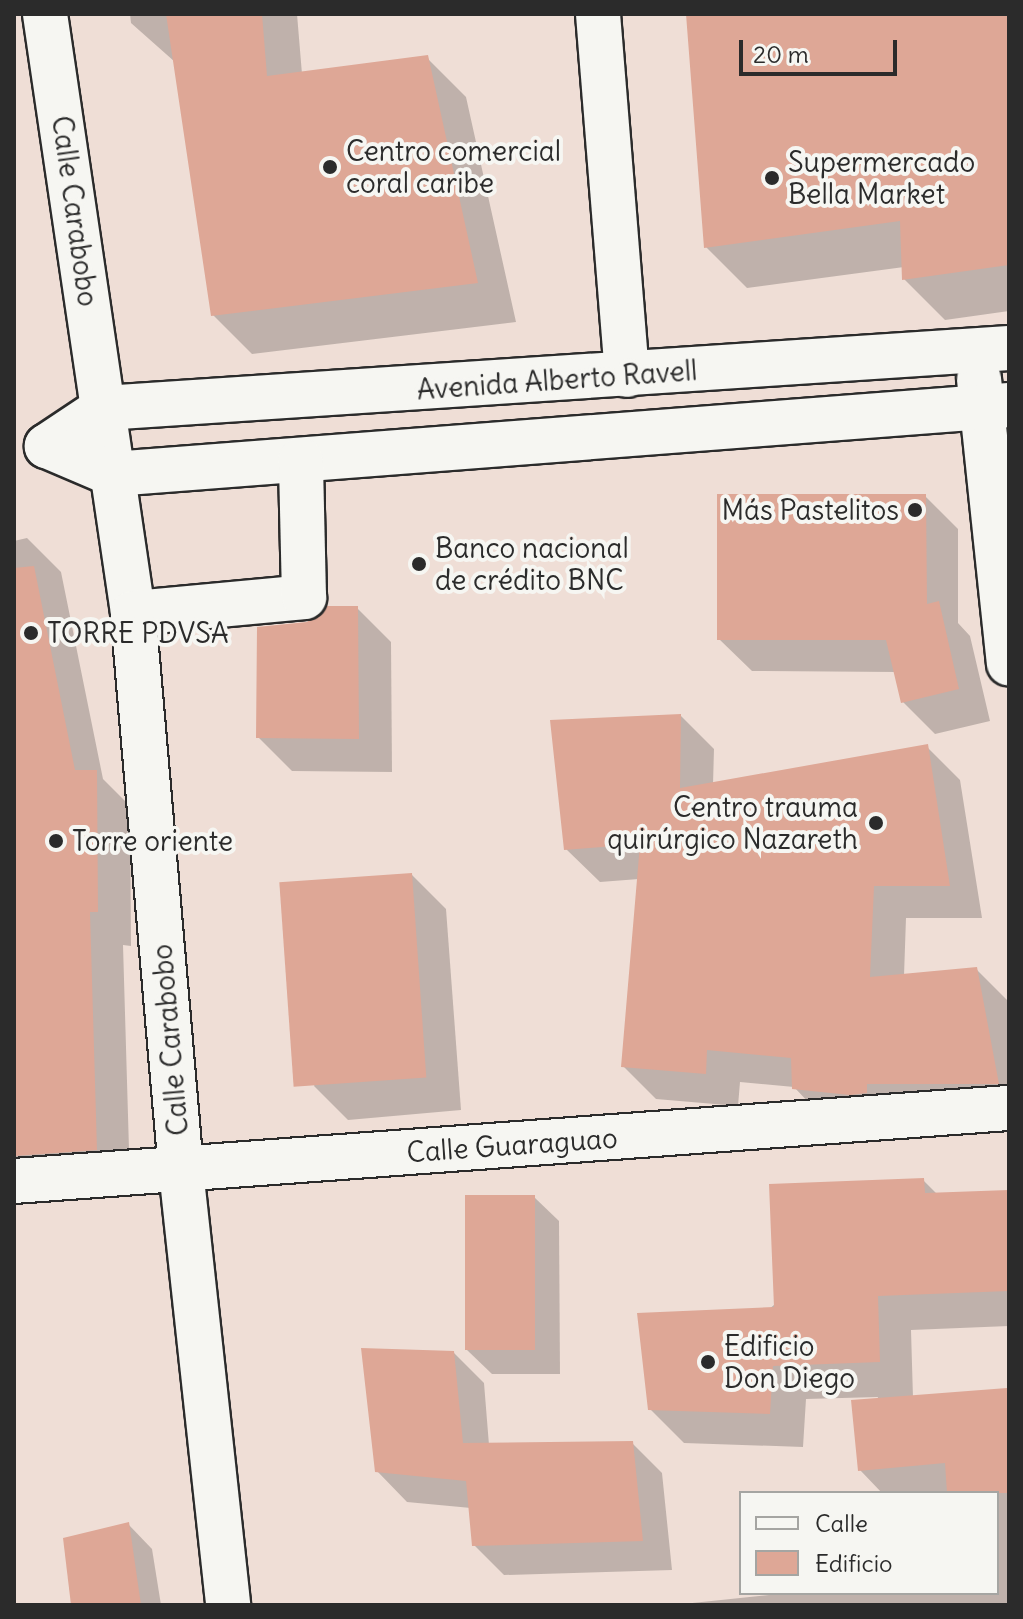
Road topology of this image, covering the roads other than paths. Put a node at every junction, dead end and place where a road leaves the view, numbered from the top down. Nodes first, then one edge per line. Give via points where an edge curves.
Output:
1 (45, 14) edge
2 (598, 14) edge
3 (992, 350) edge
4 (627, 375) junction
5 (995, 406) edge
6 (104, 408) junction
7 (31, 448) edge
8 (301, 460) junction
9 (113, 474) junction
10 (133, 613) junction
11 (1009, 663) edge
12 (1009, 1108) edge
13 (181, 1170) junction
14 (14, 1181) edge
15 (228, 1605) edge

1 - 6 street, Calle Carabobo
2 - 4 street
3 - 4 street, Avenida Alberto Ravell
3 - 5 street
4 - 6 street, Avenida Alberto Ravell
5 - 8 street, Avenida Alberto Ravell
5 - 11 street
6 - 7 street
6 - 9 street, Calle Carabobo
7 - 9 street
8 - 9 street, Avenida Alberto Ravell
8 - 10 street via 304,597
9 - 10 street, Calle Carabobo
10 - 13 street, Calle Carabobo
12 - 13 street, Calle Guaraguao
13 - 14 street, Calle Guaraguao
13 - 15 street, Calle Carabobo

